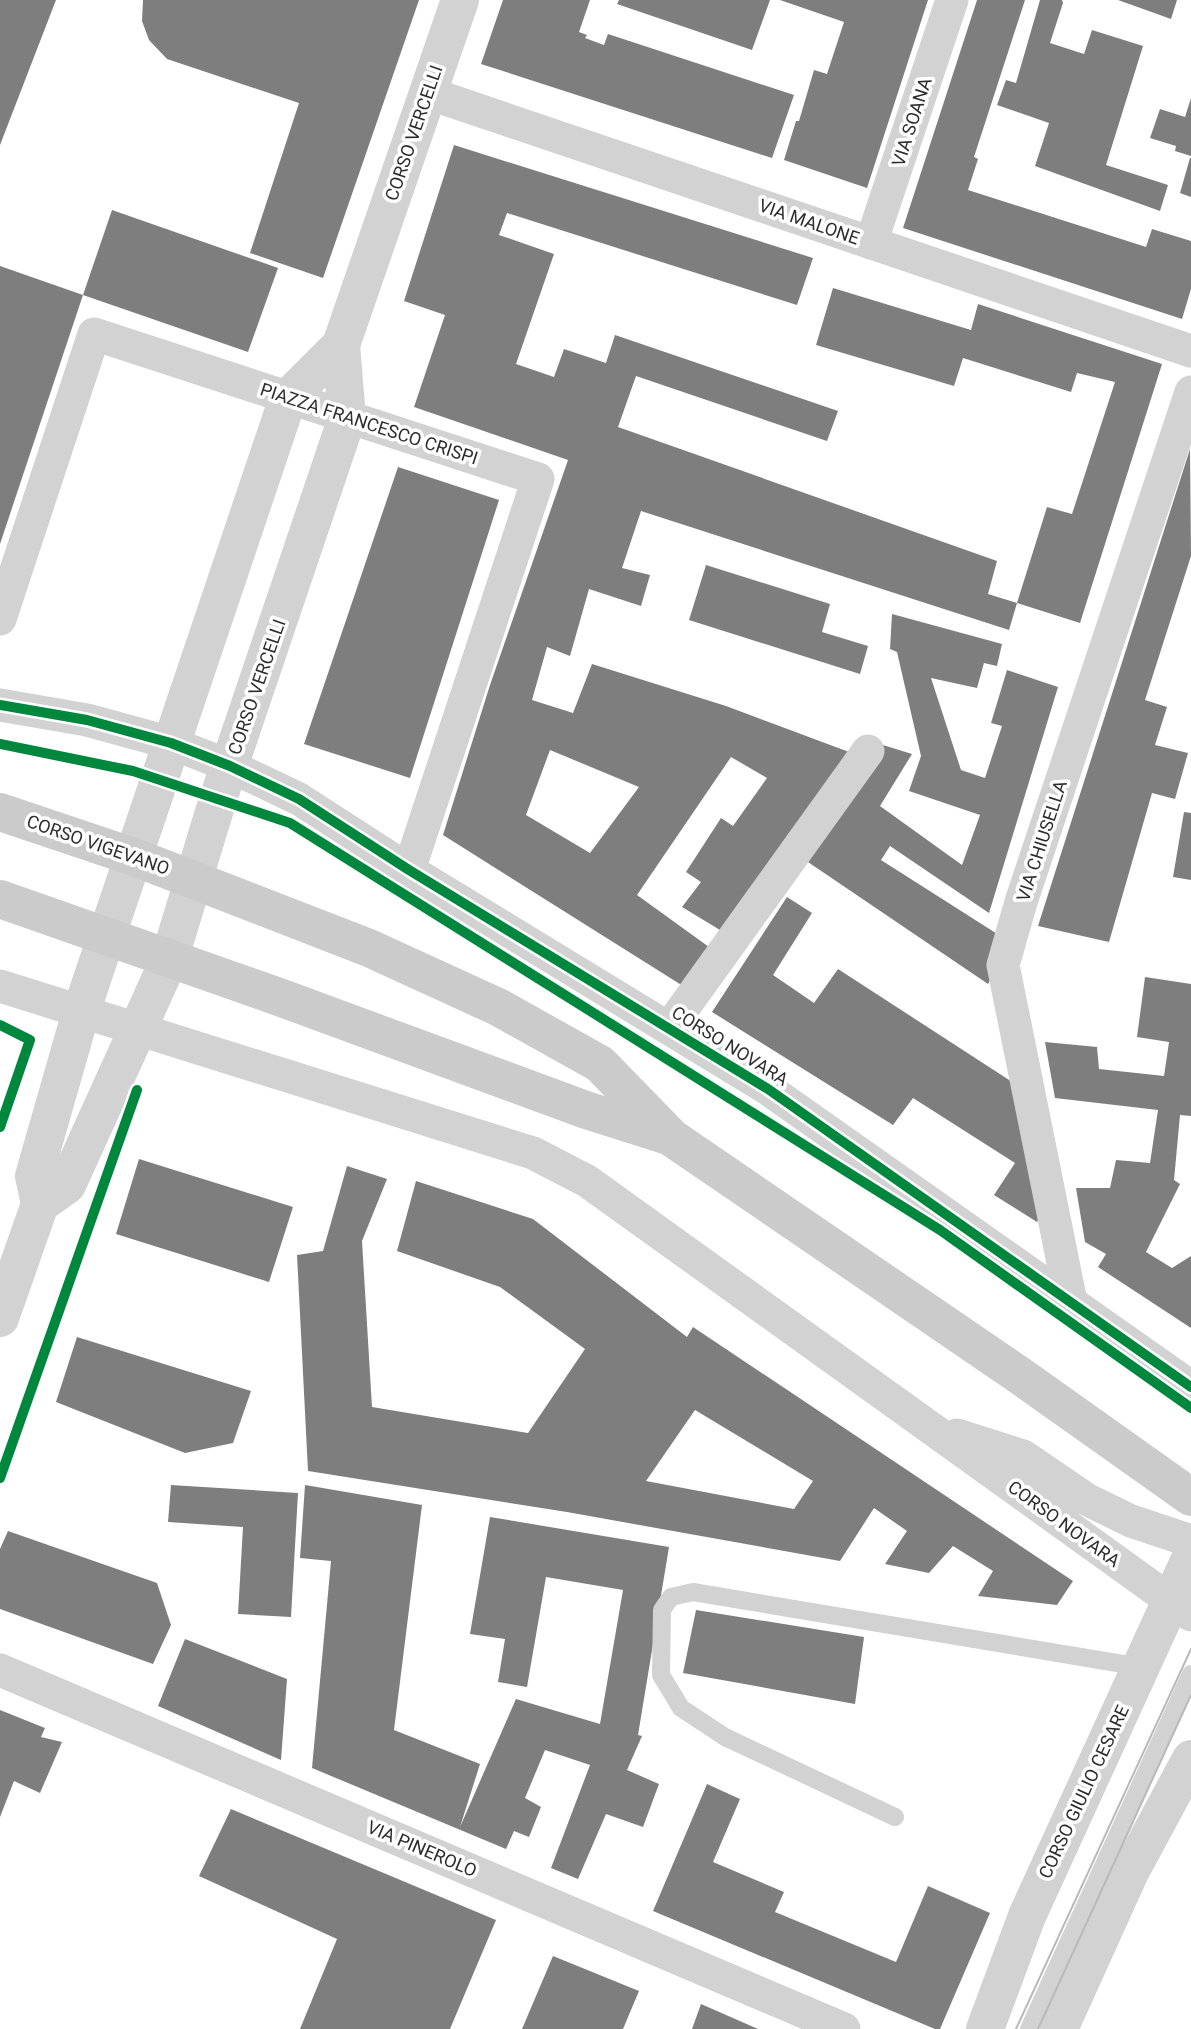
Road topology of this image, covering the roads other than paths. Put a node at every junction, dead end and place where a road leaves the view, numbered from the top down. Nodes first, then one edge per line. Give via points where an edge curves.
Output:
1 (460, 0) edge
2 (953, 0) edge
3 (428, 93) junction
4 (872, 243) junction
5 (341, 345) junction
6 (1191, 351) edge
7 (1191, 392) edge
8 (288, 398) junction
9 (347, 418) junction
10 (0, 620) edge
11 (0, 705) edge
12 (172, 743) junction
13 (869, 751) dead end
14 (230, 766) junction
15 (0, 812) edge
16 (134, 856) junction
17 (409, 870) junction
18 (195, 880) junction
19 (0, 899) edge
20 (106, 938) junction
21 (169, 960) junction
22 (0, 986) edge
23 (81, 1012) junction
24 (669, 1028) junction
25 (138, 1030) junction
26 (672, 1138) junction
27 (40, 1204) junction
28 (1070, 1302) junction
29 (0, 1318) edge
30 (1191, 1387) edge
31 (928, 1426) junction
32 (1191, 1497) edge
33 (1191, 1541) edge
34 (1191, 1558) edge
35 (1182, 1609) edge
36 (1141, 1667) junction
37 (0, 1670) edge
38 (1191, 1674) edge
39 (1191, 1759) edge
40 (895, 1817) dead end
41 (844, 2029) edge
42 (985, 2029) edge
43 (1029, 2029) edge
44 (1059, 2029) edge

1 - 3 street, CORSO VERCELLI
2 - 4 street, VIA SOANA
3 - 4 street, VIA MALONE
3 - 5 street, CORSO VERCELLI
4 - 6 street, VIA MALONE
5 - 8 street, CORSO VERCELLI
5 - 9 street, CORSO VERCELLI
7 - 28 street, VIA CHIUSELLA via 1003,965
8 - 9 street, PIAZZA FRANCESCO CRISPI
8 - 10 street, PIAZZA FRANCESCO CRISPI via 94,334
8 - 12 street, CORSO VERCELLI
9 - 14 street, CORSO VERCELLI
9 - 17 street, PIAZZA FRANCESCO CRISPI via 538,479
11 - 12 street via 87,720
12 - 14 street
12 - 16 street, CORSO VERCELLI
13 - 24 street
14 - 17 street, CORSO NOVARA via 299,799
14 - 18 street, CORSO VERCELLI
15 - 16 main road, CORSO VIGEVANO
16 - 18 main road, CORSO VIGEVANO
16 - 20 street, CORSO VERCELLI
17 - 24 street, CORSO NOVARA
18 - 21 street, CORSO VERCELLI
18 - 26 main road via 369,948 498,1007 600,1064
19 - 20 main road
20 - 21 main road
20 - 23 street, CORSO VERCELLI
21 - 25 street, CORSO VERCELLI
21 - 26 main road
22 - 23 street
23 - 25 street, CORSO NOVARA
23 - 27 street, CORSO VERCELLI via 34,1176
24 - 28 street, CORSO NOVARA via 768,1089
25 - 27 street, CORSO VERCELLI via 67,1185
25 - 31 street, CORSO NOVARA via 533,1153 587,1181
26 - 32 main road
27 - 29 street, CORSO VERCELLI
28 - 30 street, CORSO NOVARA
31 - 33 street via 1023,1456 1086,1499 1131,1521
31 - 35 street, CORSO NOVARA
34 - 35 street, CORSO GIULIO CESARE
35 - 36 street, CORSO GIULIO CESARE
36 - 40 lane via 693,1592 671,1597 662,1610 661,1675 681,1708 725,1737
36 - 42 street, CORSO GIULIO CESARE via 1027,1916
37 - 41 street, VIA PINEROLO
38 - 43 lane
39 - 44 street via 1130,1872

